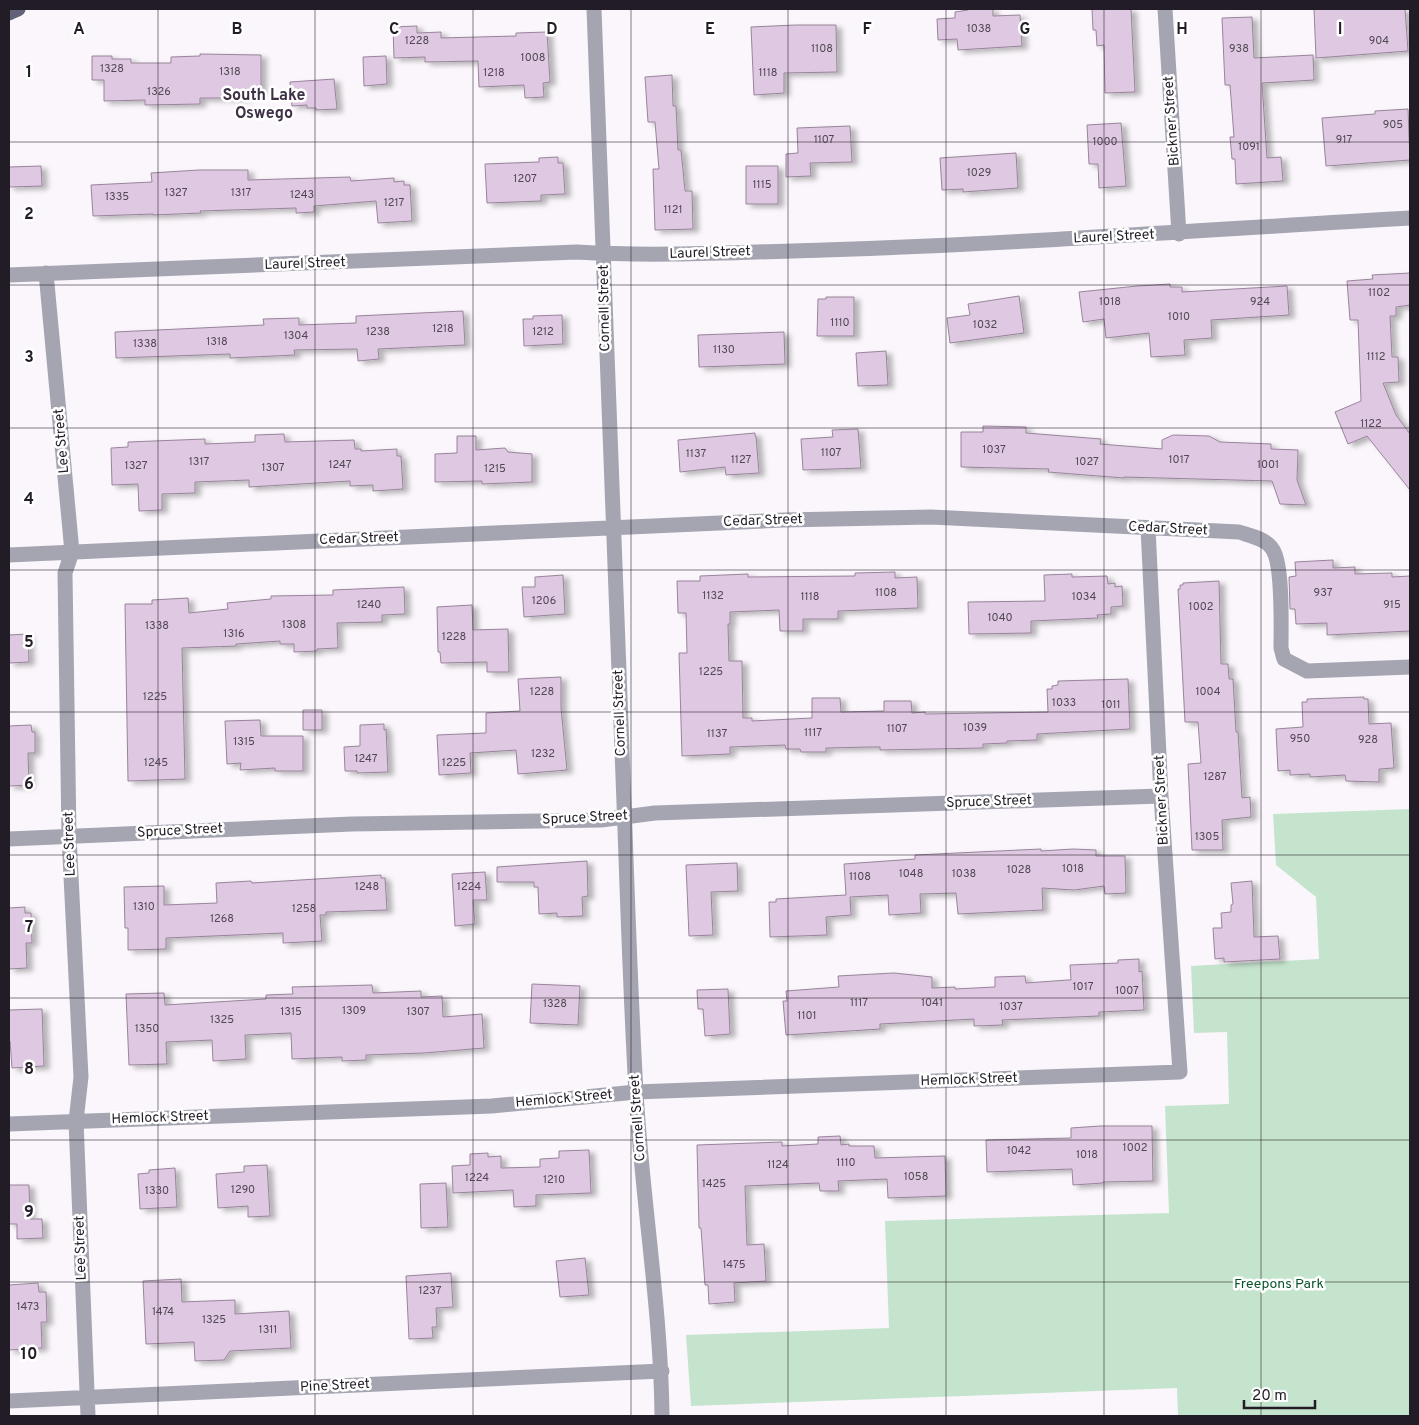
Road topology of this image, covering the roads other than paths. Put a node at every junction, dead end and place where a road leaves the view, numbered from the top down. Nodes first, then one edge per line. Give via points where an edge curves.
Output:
1 (18, 9) edge
2 (594, 9) edge
3 (1165, 9) edge
4 (9, 13) edge
5 (1410, 218) edge
6 (1179, 234) junction
7 (604, 254) junction
8 (46, 273) junction
9 (9, 275) edge
10 (612, 528) junction
11 (1148, 528) junction
12 (72, 552) junction
13 (9, 555) edge
14 (1410, 667) edge
15 (1161, 796) junction
16 (624, 817) junction
17 (69, 836) junction
18 (9, 839) edge
19 (1180, 1072) joint
20 (636, 1092) junction
21 (76, 1121) junction
22 (9, 1124) edge
23 (662, 1371) junction
24 (86, 1396) junction
25 (9, 1400) edge
26 (88, 1416) edge
27 (662, 1416) edge

1 - 4 main road
2 - 7 street, Cornell Street
3 - 6 street, Bickner Street
5 - 6 street, Laurel Street
6 - 7 street, Laurel Street via 924,247
7 - 8 street, Laurel Street via 577,252
7 - 10 street, Cornell Street
8 - 9 street, Laurel Street
8 - 12 street, Lee Street
10 - 11 street, Cedar Street via 931,517
10 - 12 street, Cedar Street
10 - 16 street, Cornell Street
11 - 14 street, Cedar Street via 1239,532 1263,540 1273,549 1278,565 1281,648 1284,659 1292,664 1307,671
11 - 15 street, Bickner Street
12 - 13 street, Cedar Street
12 - 17 street, Lee Street via 65,573
15 - 16 street, Spruce Street via 655,813
15 - 19 street, Bickner Street
16 - 17 street, Spruce Street
16 - 20 street, Cornell Street
17 - 18 street, Spruce Street
17 - 21 street, Lee Street via 81,1077
19 - 20 street, Hemlock Street
20 - 21 street, Hemlock Street via 492,1106
20 - 23 street, Cornell Street
21 - 22 street, Hemlock Street
21 - 24 street, Lee Street
23 - 24 street, Pine Street
23 - 27 street, Cornell Street
24 - 25 street, Pine Street
24 - 26 street, Lee Street

